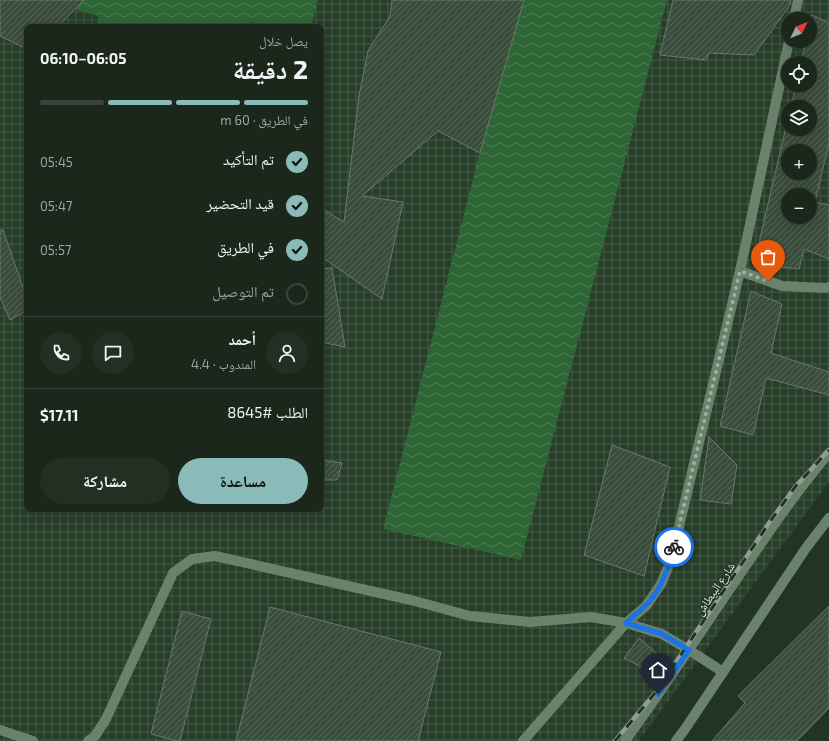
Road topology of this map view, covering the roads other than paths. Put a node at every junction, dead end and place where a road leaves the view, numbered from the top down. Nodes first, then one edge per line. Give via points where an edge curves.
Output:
1 (798, 0) edge
2 (795, 12) edge
3 (788, 48) edge
4 (740, 271) junction
5 (829, 287) edge
6 (829, 453) edge
7 (829, 518) edge
8 (626, 623) junction
9 (689, 650) junction
10 (723, 672) junction
11 (0, 730) edge
12 (33, 741) edge
13 (88, 741) edge
14 (523, 741) edge
15 (625, 741) edge
16 (676, 741) edge

1 - 2 lane
3 - 4 lane
4 - 5 lane via 782,286
4 - 8 lane via 671,560 661,584 646,606
6 - 9 lane, شارع البيطاش via 775,523
7 - 10 lane
8 - 9 lane via 662,634
8 - 13 lane via 591,617 530,622 470,616 411,600 215,556 192,560 173,573 106,719 95,736
8 - 14 lane
9 - 10 lane
9 - 15 lane, شارع البيطاش
10 - 16 lane
11 - 12 lane

